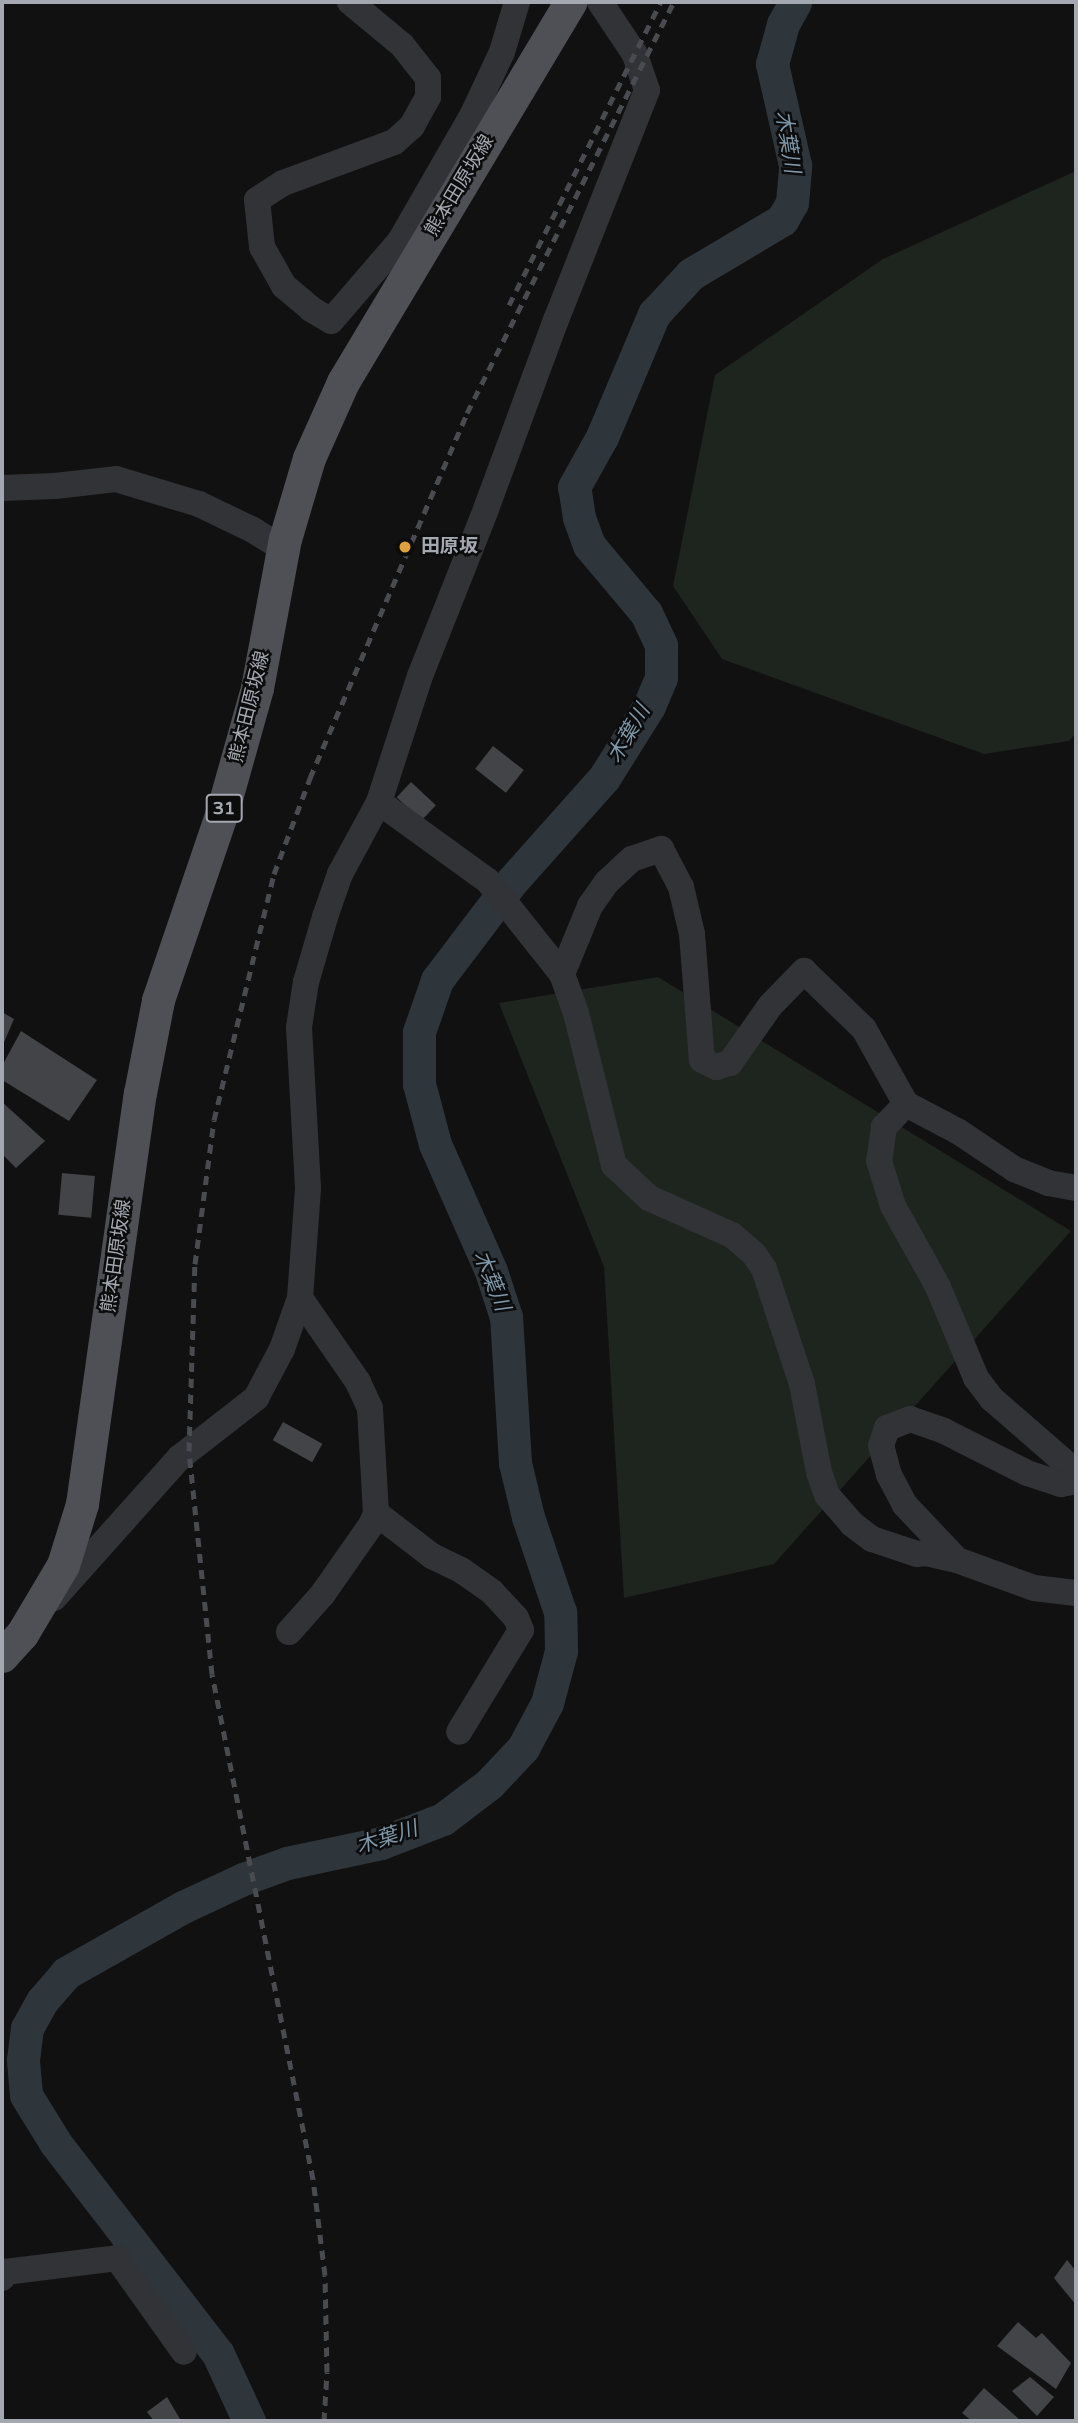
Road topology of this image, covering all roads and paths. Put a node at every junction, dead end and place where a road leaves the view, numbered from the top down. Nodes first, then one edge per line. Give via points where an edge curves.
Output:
1 (350, 2) edge
2 (517, 2) edge
3 (570, 2) edge
4 (600, 2) edge
5 (2, 488) edge
6 (283, 549) junction
7 (379, 802) junction
8 (562, 974) junction
9 (906, 1104) junction
10 (1076, 1188) edge
11 (300, 1298) junction
12 (1076, 1472) edge
13 (1076, 1480) edge
14 (376, 1513) junction
15 (957, 1560) junction
16 (1076, 1593) edge
17 (289, 1632) dead end
18 (12, 1645) edge
19 (459, 1732) dead end
20 (2, 2278) edge
21 (184, 2352) dead end

1 - 2 street via 402,46 428,78 428,97 412,126 394,142 283,183 257,200 262,247 284,286 331,321 400,241 472,116 502,52
3 - 6 main road, 熊本田原坂線 / 31 via 343,382 309,458
4 - 7 street via 634,53 647,90 420,676
5 - 6 street via 116,479 199,504
6 - 18 main road, 熊本田原坂線 / 31 via 257,688 223,809 158,1000 140,1093 82,1504 63,1565
7 - 8 street via 488,881
7 - 11 street via 336,885 306,982 299,1027 308,1188
8 - 9 street via 590,906 607,882 632,859 661,849 681,887 692,934 702,1060 716,1067 730,1063 770,1006 804,971 864,1029
8 - 15 street via 614,1165 649,1198 732,1235 764,1269 802,1384 827,1495 872,1539 917,1554
9 - 10 street via 1014,1169
9 - 12 street via 884,1126 879,1161 893,1206 938,1287 976,1378 992,1399
11 - 14 street via 358,1382 370,1408
11 - 18 street via 282,1349 256,1398 179,1458
13 - 15 street via 1061,1484 1027,1473 910,1419 887,1428 881,1447 889,1475 905,1505
14 - 17 street via 323,1595
14 - 19 street via 432,1556 492,1592 521,1630
15 - 16 street via 1034,1588
20 - 21 street via 5,2272 117,2258

